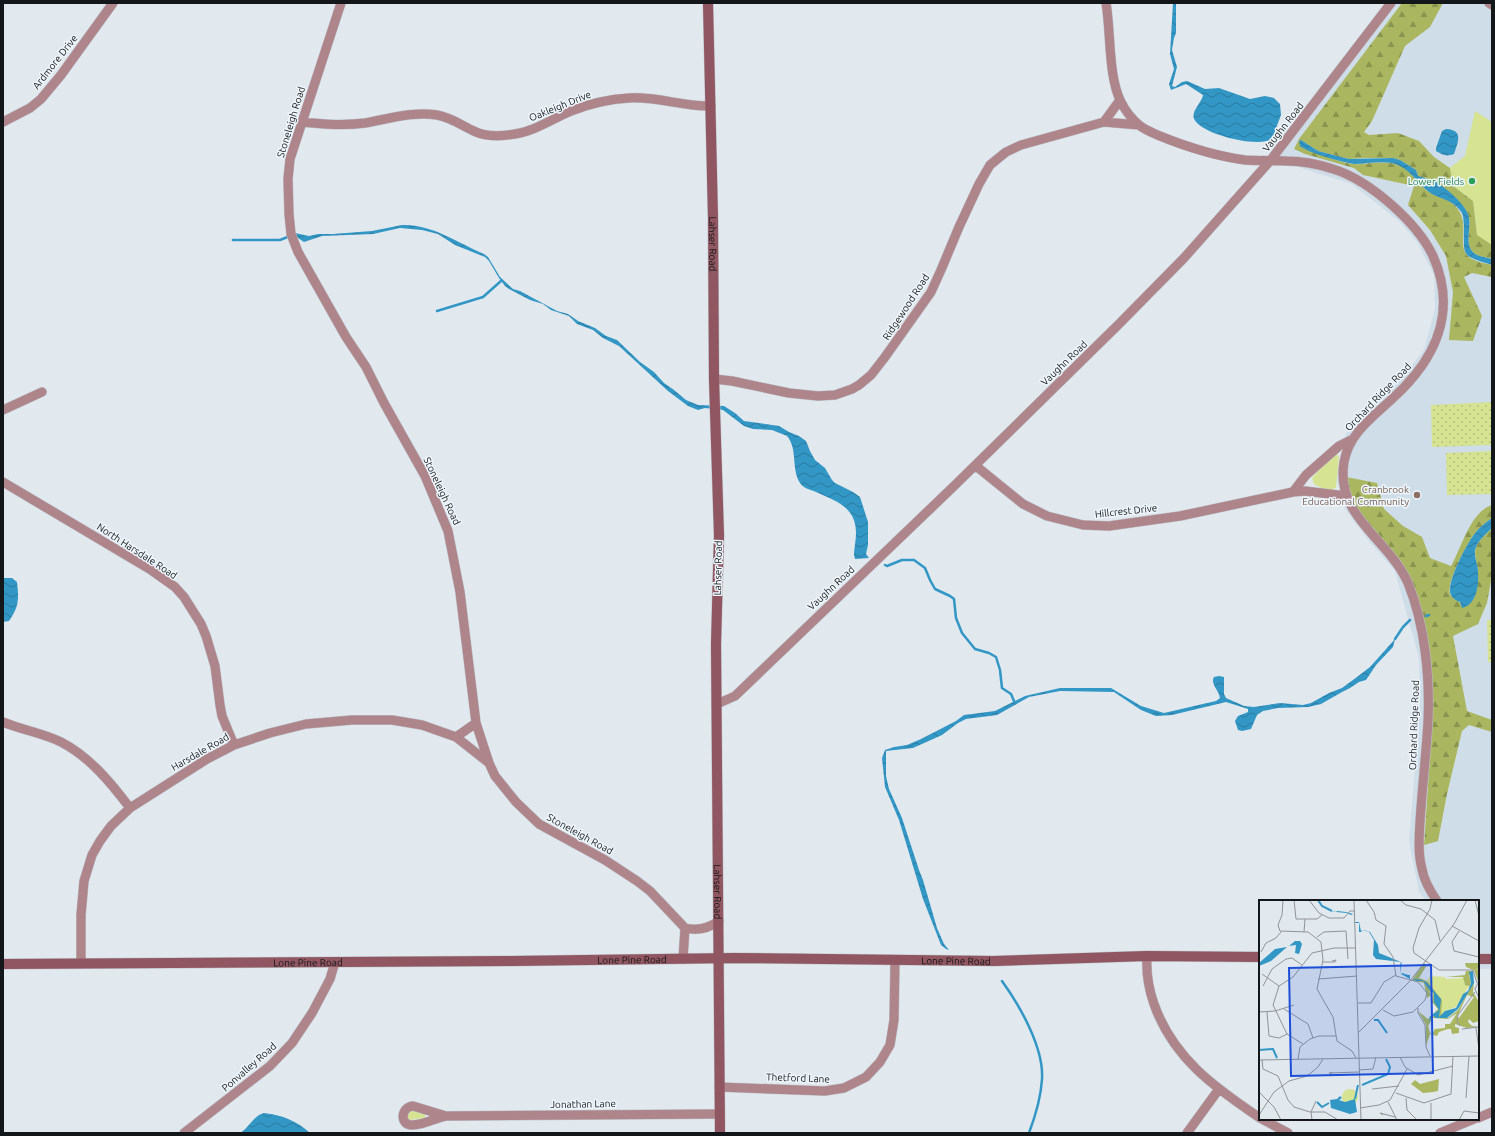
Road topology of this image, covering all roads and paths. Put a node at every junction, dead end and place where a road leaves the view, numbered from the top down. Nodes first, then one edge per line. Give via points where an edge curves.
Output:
1 (113, 3) edge
2 (341, 3) edge
3 (708, 3) edge
4 (1106, 3) edge
5 (1391, 3) edge
6 (1488, 3) edge
7 (1492, 5) edge
8 (1120, 100) junction
9 (711, 106) junction
10 (3, 122) edge
11 (301, 122) junction
12 (1104, 122) junction
13 (1139, 125) junction
14 (1270, 161) junction
15 (714, 379) junction
16 (42, 392) dead end
17 (3, 410) edge
18 (1351, 440) junction
19 (976, 466) junction
20 (3, 482) edge
21 (1293, 492) junction
22 (1346, 496) junction
23 (717, 704) junction
24 (3, 722) edge
25 (476, 723) junction
26 (456, 737) junction
27 (234, 744) junction
28 (489, 763) junction
29 (130, 808) junction
30 (1436, 900) edge
31 (719, 921) junction
32 (685, 928) junction
33 (1147, 956) junction
34 (1259, 957) edge
35 (682, 958) junction
36 (719, 958) junction
37 (1479, 959) edge
38 (1492, 959) edge
39 (895, 960) junction
40 (335, 962) junction
41 (81, 963) junction
42 (3, 964) edge
43 (719, 1087) junction
44 (1219, 1089) junction
45 (1492, 1112) edge
46 (720, 1114) junction
47 (446, 1116) dead end
48 (1259, 1117) edge
49 (1479, 1118) edge
50 (1265, 1120) edge
51 (1472, 1120) edge
52 (184, 1133) edge
53 (720, 1133) edge
54 (1187, 1133) edge
55 (1288, 1133) edge
56 (1440, 1133) edge

1 - 10 street, Ardmore Drive via 41,99 30,108
2 - 11 street, Stoneleigh Road
3 - 9 street, Lahser Road
4 - 8 street, Orchard Ridge Road via 1113,69
5 - 14 street, Vaughn Road
6 - 7 street
8 - 12 street
8 - 13 street, Orchard Ridge Road
9 - 11 street, Oakleigh Drive via 630,98 586,105 534,129 514,134 491,135 476,132 449,118 435,115 404,116 333,126
9 - 15 street, Lahser Road
11 - 25 street, Stoneleigh Road via 290,159 288,179 291,234 298,252 425,476 446,526 460,592
12 - 13 street, Ridgewood Road
12 - 15 street, Ridgewood Road via 1021,145 1006,152 990,165 958,227 931,292 885,357 859,385 835,395 818,396
13 - 14 street, Orchard Ridge Road via 1195,149 1245,160
14 - 18 street, Orchard Ridge Road via 1324,166 1362,183 1396,209 1413,226 1427,246 1439,274 1443,298 1442,317 1430,355 1409,383
14 - 19 street, Vaughn Road via 1180,263
15 - 23 street, Lahser Road via 718,535
16 - 17 street
18 - 21 street via 1339,446 1306,475
18 - 22 street, Orchard Ridge Road via 1343,468
19 - 21 street, Hillcrest Drive via 1035,511 1058,520 1090,526 1109,526 1180,516
19 - 23 street, Vaughn Road via 735,696
20 - 27 street, North Harsdale Road via 151,570 184,597 206,636 215,666 222,716
21 - 22 street, Hillcrest Drive
22 - 30 street, Orchard Ridge Road via 1352,509 1392,556 1404,575 1412,593 1417,615 1426,658 1428,698 1419,850 1423,875
23 - 31 street, Lahser Road
24 - 29 street via 61,742 72,749 99,771
25 - 26 street
25 - 28 street, Stoneleigh Road
26 - 27 street, Harsdale Road via 419,724 392,720 352,720 306,724
26 - 28 street, Harsdale Road
27 - 29 street, Harsdale Road
28 - 32 street, Stoneleigh Road via 495,776 516,802 539,824 606,860 637,881
29 - 41 street, Harsdale Road via 100,841 86,872 82,897
31 - 32 street via 707,928
31 - 36 street, Lahser Road
32 - 35 street
33 - 34 street, Lone Pine Road
33 - 39 street, Lone Pine Road via 994,961
33 - 44 street via 1148,985 1164,1027 1188,1061
35 - 36 street, Lone Pine Road
35 - 40 street, Lone Pine Road
36 - 39 street, Lone Pine Road
36 - 43 street, Lahser Road
37 - 38 street
39 - 43 street, Thetford Lane via 894,1020 890,1045 880,1062 866,1077 844,1088 825,1091
40 - 41 street, Lone Pine Road
40 - 52 street, Ponvalley Road via 330,979 312,1013 289,1047 270,1066
41 - 42 street, Lone Pine Road
43 - 46 street, Lahser Road
44 - 48 street
44 - 54 street
45 - 49 street
46 - 47 street, Jonathan Lane
46 - 53 street, Lahser Road
50 - 55 street
51 - 56 street

